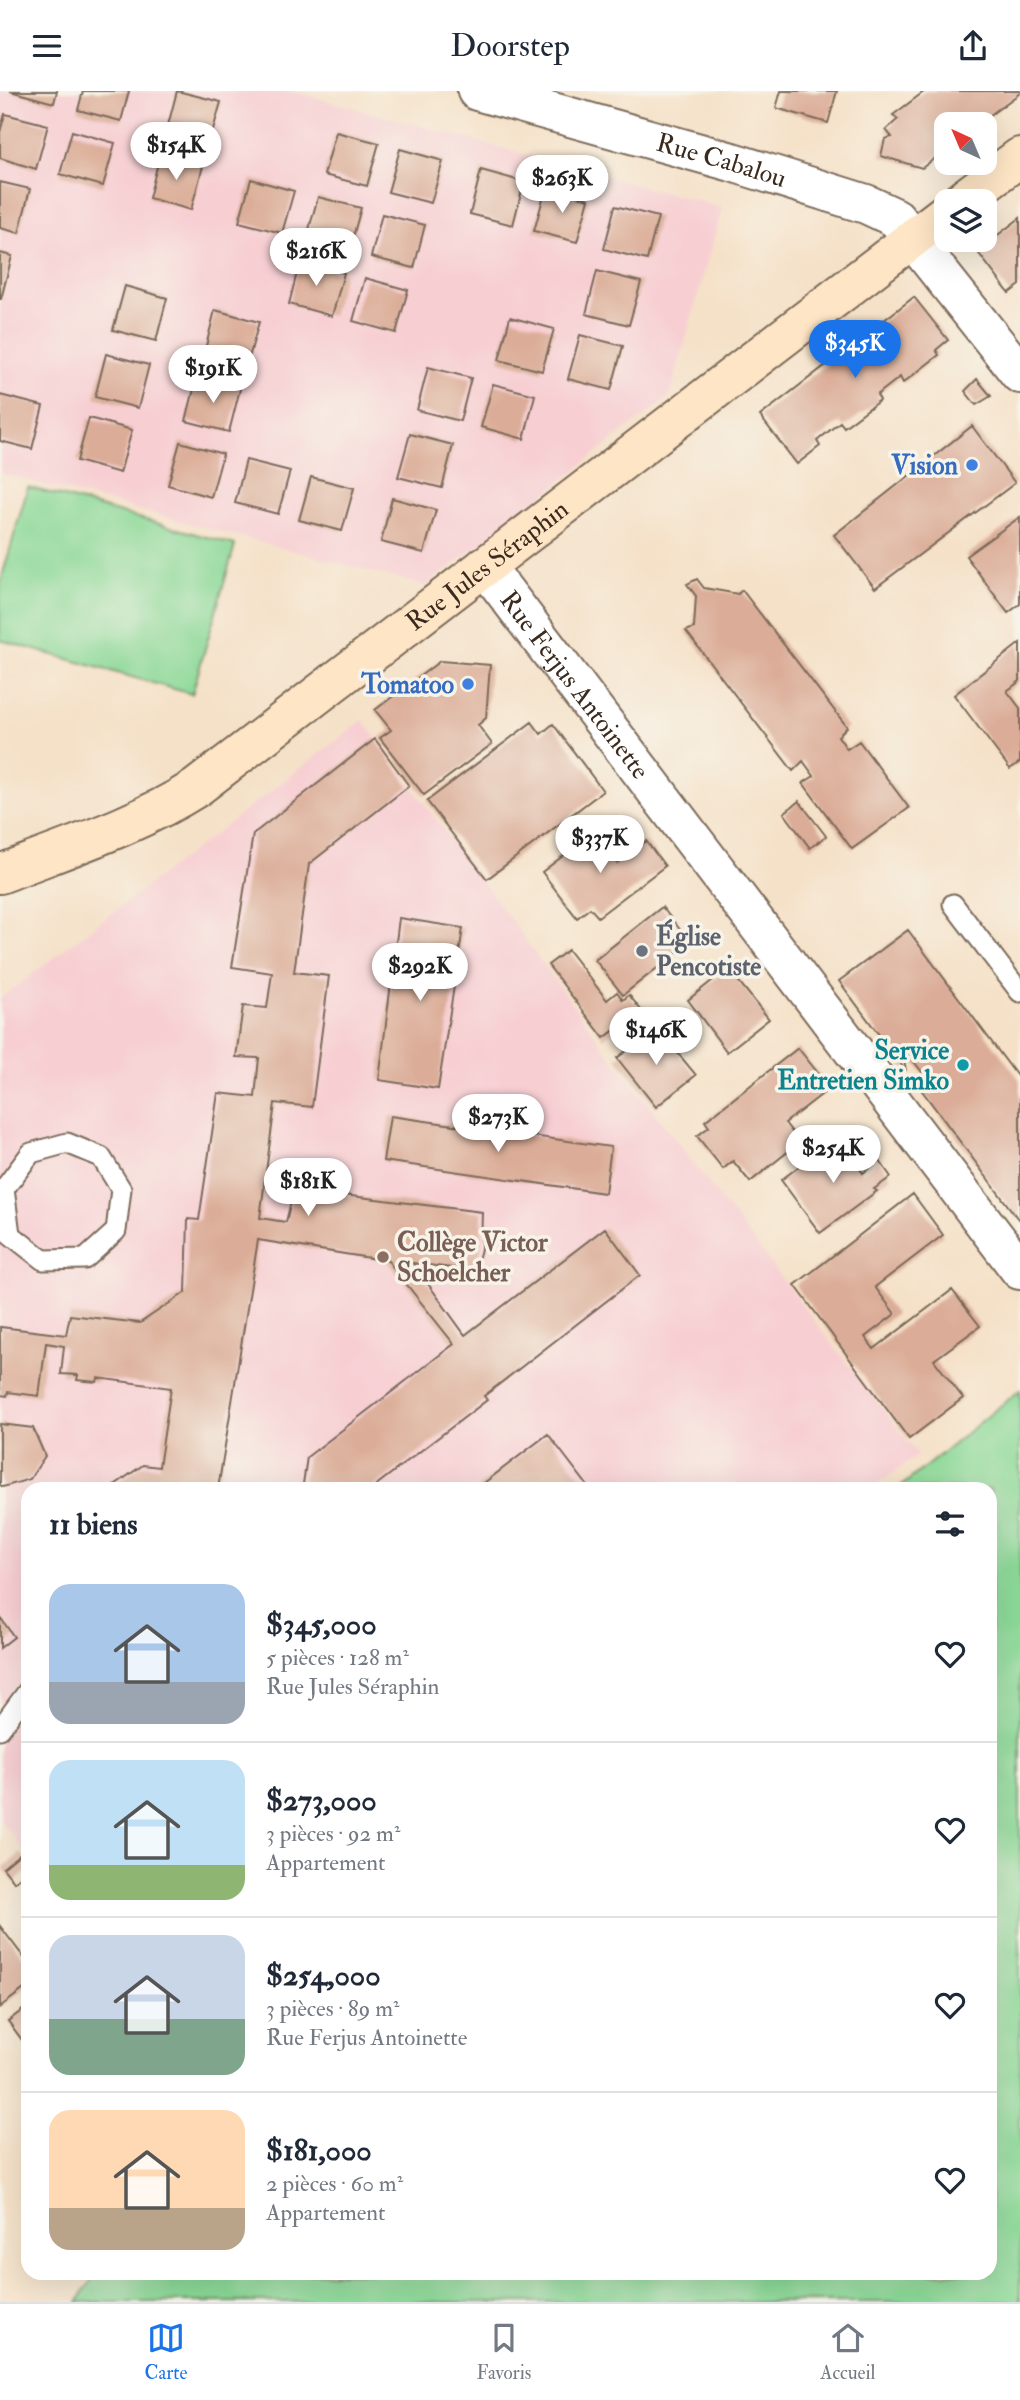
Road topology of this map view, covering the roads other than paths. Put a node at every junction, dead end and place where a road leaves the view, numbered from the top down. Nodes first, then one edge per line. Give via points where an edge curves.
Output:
1 (477, 91) edge
2 (1020, 157) edge
3 (977, 189) edge
4 (934, 222) edge
5 (912, 238) junction
6 (1020, 374) edge
7 (485, 566) junction
8 (0, 874) edge
9 (953, 904) dead end
10 (1020, 992) edge
11 (5, 1227) edge
12 (1020, 1270) edge
13 (21, 1701) edge
14 (0, 1729) edge

1 - 5 street, Rue Cabalou via 866,204 896,218
2 - 3 street
4 - 5 street, Rue Jules Séraphin
5 - 6 street, Rue Cabalou
5 - 7 street, Rue Jules Séraphin
7 - 8 street, Rue Jules Séraphin via 168,806
7 - 12 street, Rue Ferjus Antoinette
9 - 10 lane
11 - 11 lane via 43,1260 85,1259 116,1231 121,1189 101,1157 66,1143 31,1153 4,1189
13 - 14 lane

